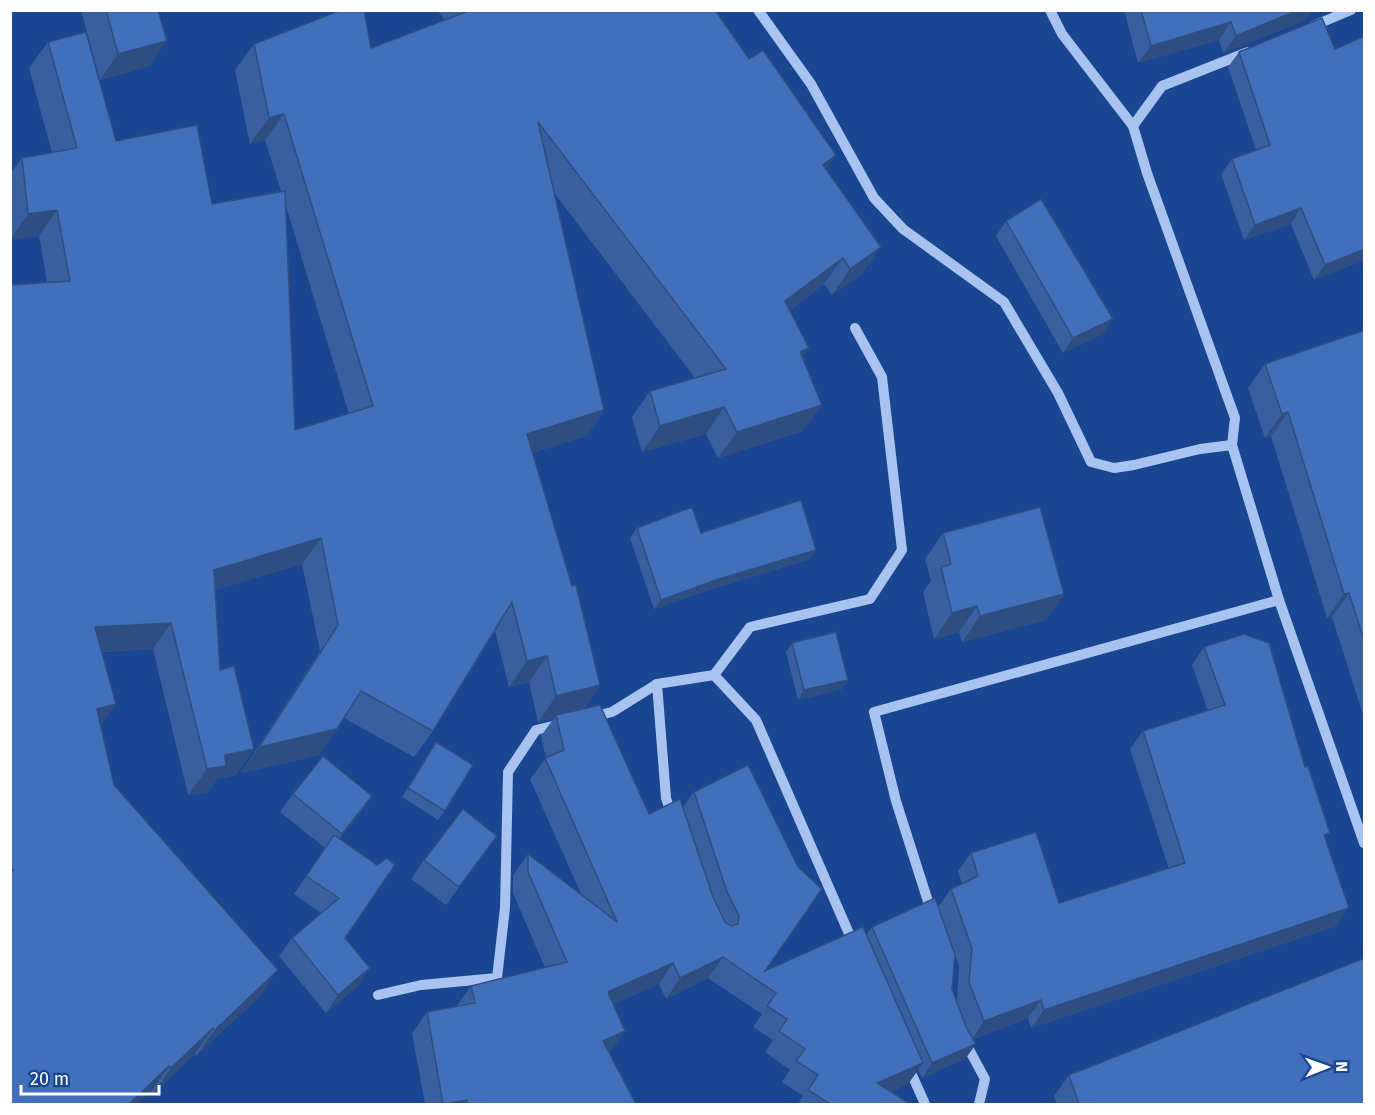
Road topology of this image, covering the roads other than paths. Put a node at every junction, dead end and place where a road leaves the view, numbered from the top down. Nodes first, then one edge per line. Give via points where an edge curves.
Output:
1 (758, 10) edge
2 (1050, 10) edge
3 (1351, 10) edge
4 (1299, 32) edge
5 (1257, 48) edge
6 (1133, 126) junction
7 (855, 328) dead end
8 (1233, 445) junction
9 (1278, 600) junction
10 (714, 675) junction
11 (657, 684) junction
12 (676, 831) edge
13 (1365, 843) edge
14 (935, 923) edge
15 (858, 955) edge
16 (378, 995) dead end
17 (960, 1031) edge
18 (901, 1051) edge
19 (924, 1104) edge
20 (979, 1104) edge

1 - 8 street via 812,84 874,198 903,229 1004,302 1058,393 1092,462 1114,468
2 - 6 street via 1062,34
3 - 4 street
5 - 6 street via 1162,86
6 - 8 street via 1235,418
7 - 10 street via 882,377 902,550 870,599 750,627
8 - 9 street
9 - 13 street
9 - 14 street via 874,712 896,801
10 - 11 street
10 - 15 street via 756,720
11 - 12 street via 666,798
11 - 16 street via 612,712 536,730 508,772 505,908 497,978 422,985
17 - 20 street via 985,1079
18 - 19 street

